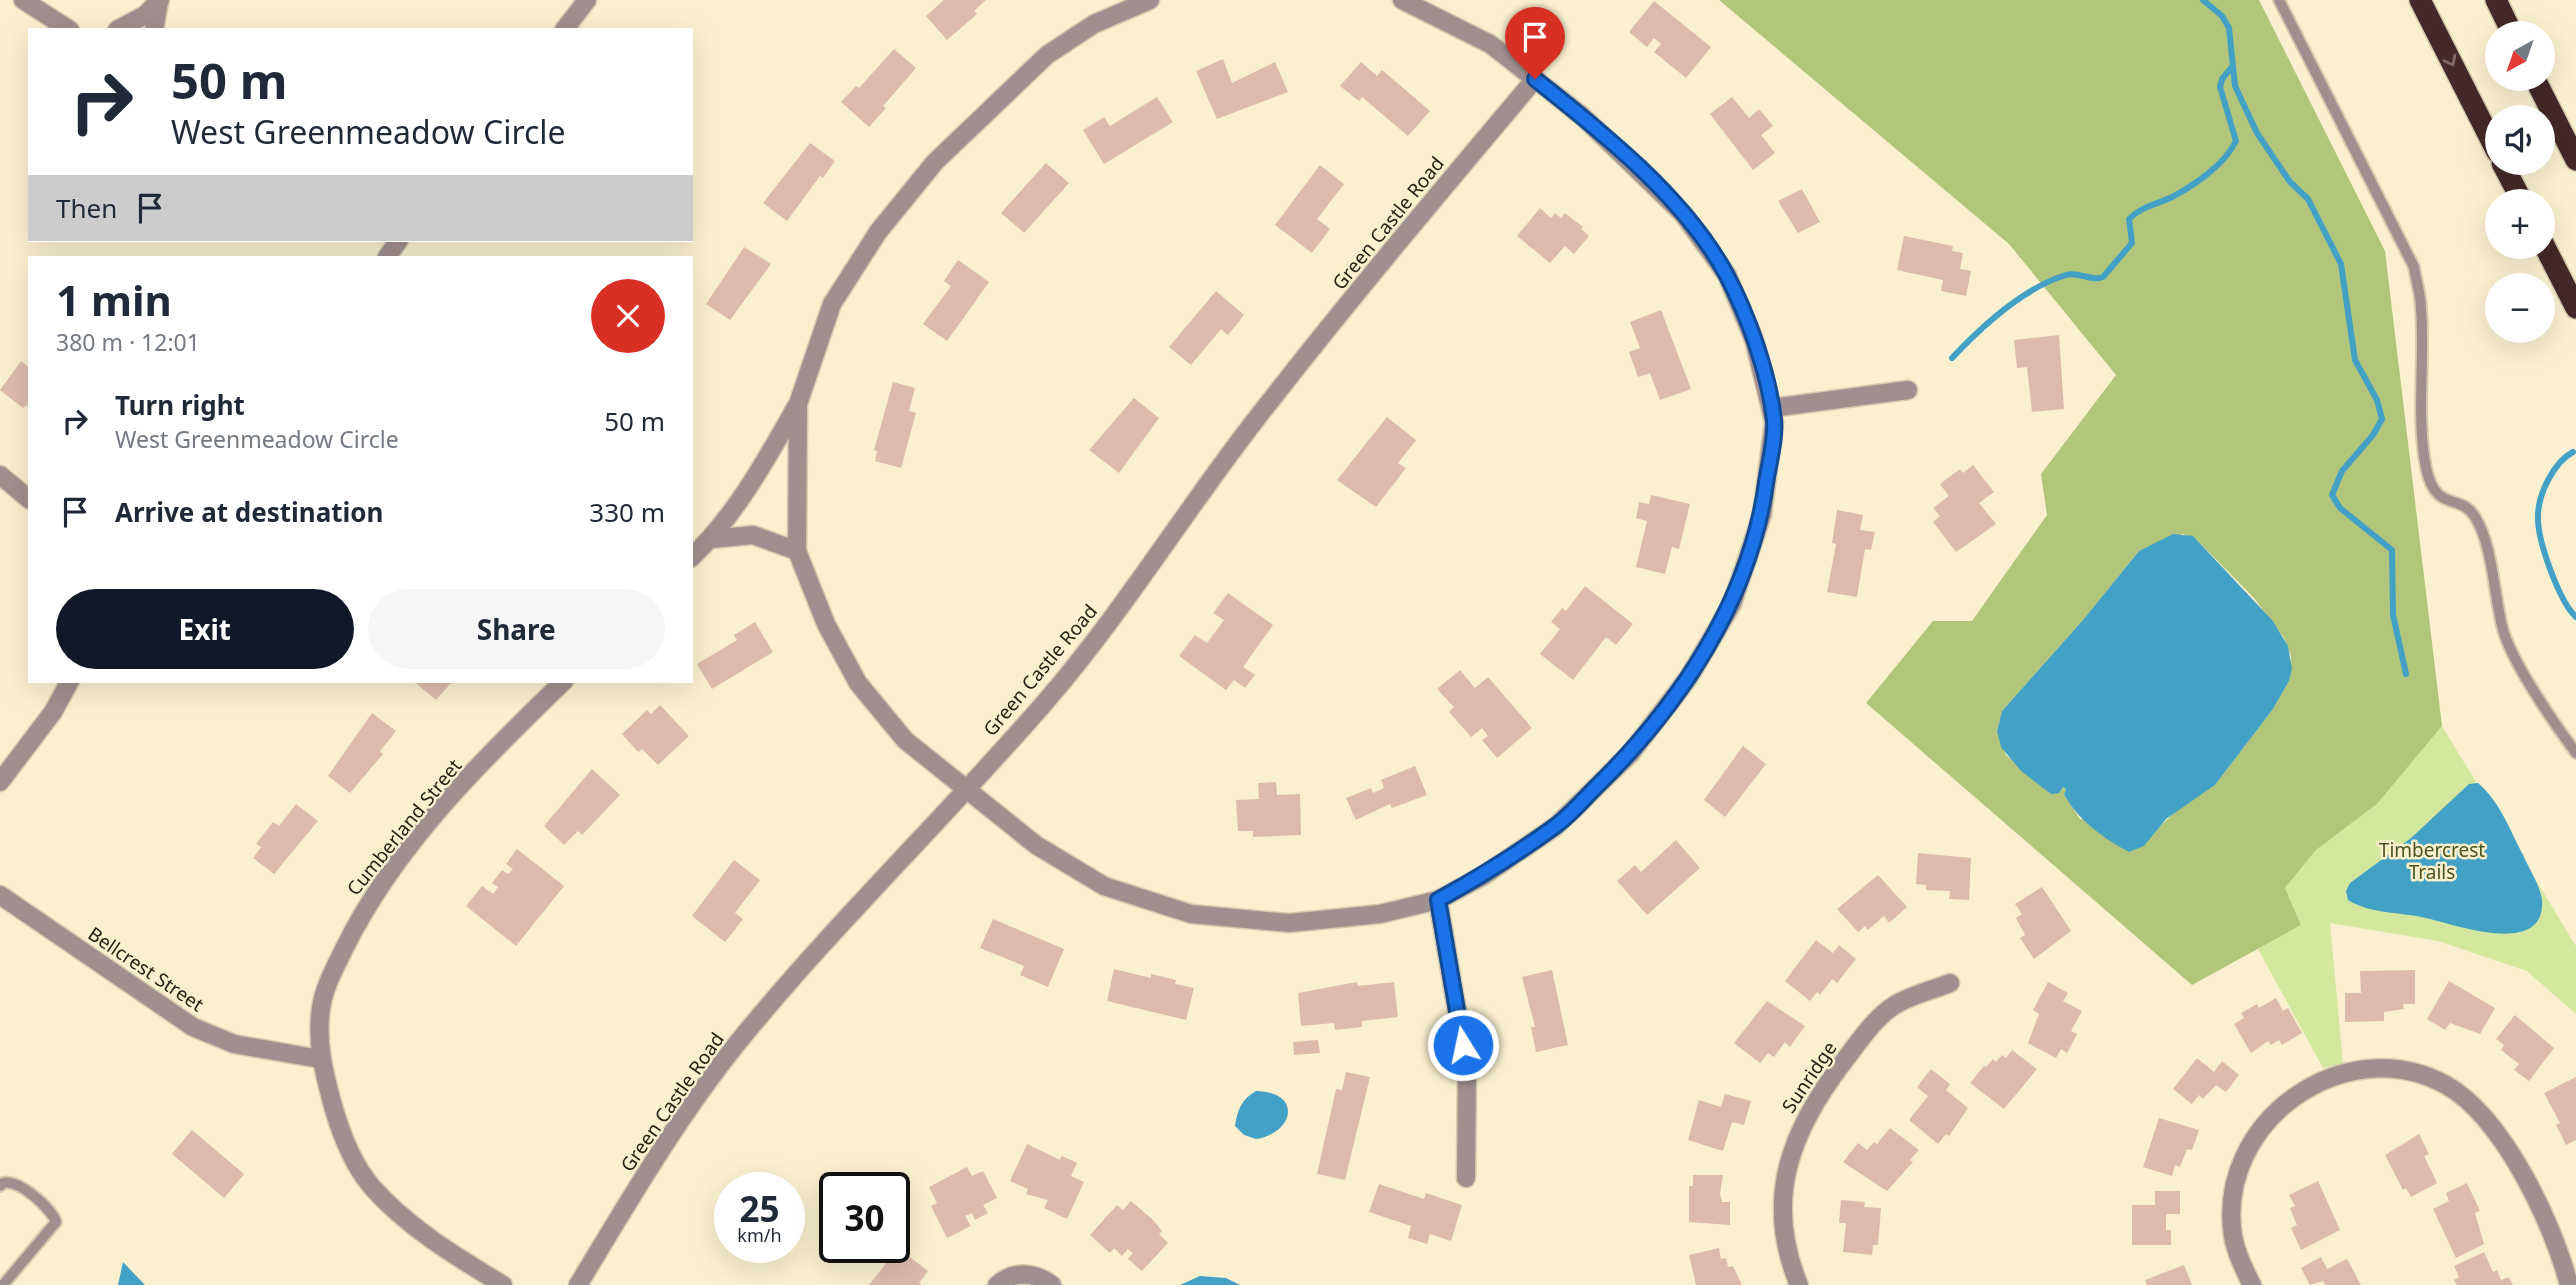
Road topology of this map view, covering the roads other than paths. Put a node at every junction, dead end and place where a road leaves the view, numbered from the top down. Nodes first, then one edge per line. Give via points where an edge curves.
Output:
1 (23, 0) edge
2 (587, 0) edge
3 (1150, 0) edge
4 (1402, 0) edge
5 (2279, 0) edge
6 (2420, 0) edge
7 (2496, 0) edge
8 (159, 1) edge
9 (2506, 21) edge
10 (63, 28) edge
11 (121, 28) edge
12 (154, 28) edge
13 (566, 28) edge
14 (1535, 79) junction
15 (2541, 91) edge
16 (2485, 128) edge
17 (2576, 160) edge
18 (2551, 259) edge
19 (2576, 308) edge
20 (1908, 390) dead end
21 (798, 404) junction
22 (1771, 408) junction
23 (0, 475) edge
24 (28, 498) edge
25 (711, 539) junction
26 (797, 551) junction
27 (693, 556) edge
28 (69, 683) edge
29 (562, 683) edge
30 (2576, 753) edge
31 (0, 782) edge
32 (965, 790) junction
33 (0, 895) edge
34 (1438, 900) junction
35 (1950, 983) dead end
36 (320, 1059) junction
37 (1466, 1178) dead end
38 (0, 1186) edge
39 (3, 1285) edge
40 (503, 1285) edge
41 (578, 1285) edge
42 (998, 1285) edge
43 (1052, 1285) edge
44 (1800, 1285) edge
45 (2252, 1285) edge
46 (2570, 1285) edge

1 - 10 street
2 - 13 street
3 - 21 street via 1094,24 1047,55 935,162 878,232 832,304
4 - 14 street via 1490,44
5 - 30 lane via 2414,267 2421,308 2422,426 2430,483 2438,496 2474,515 2504,632 2518,663
6 -> 16 highway
7 - 9 highway
8 - 11 street
8 - 12 street
14 - 22 street via 1615,146 1703,238 1727,275 1754,340
14 - 32 street, Green Castle Road via 1403,235 1250,428 1048,699
15 - 17 highway
18 - 19 highway
20 - 22 street
21 - 25 street via 757,475
21 - 26 street
22 - 34 street via 1774,422 1762,515 1732,604 1689,677 1630,754 1556,825 1483,876
23 - 24 street
25 - 26 street via 753,535
25 - 27 street
26 - 32 street via 826,624 858,682 905,740
28 - 31 street via 53,712
29 - 36 street, Cumberland Street via 452,796 367,903 330,977 321,1007
32 - 34 street via 1036,845 1104,886 1191,914 1289,923 1381,914
32 - 41 street, Green Castle Road via 733,1048 650,1168
33 - 36 street, Bellcrest Street via 193,1027 234,1044
34 - 37 street via 1467,1069
35 - 44 street, Sunridge via 1894,1005 1859,1041 1800,1128 1783,1194 1784,1233
36 - 40 street, Cumberland Street via 336,1115 371,1186 404,1219
38 - 39 lane via 14,1182 53,1214 56,1222
42 - 43 street via 1015,1275 1028,1274
45 - 46 street via 2236,1252 2231,1215 2247,1150 2266,1121 2294,1095 2340,1074 2381,1068 2407,1071 2446,1085 2485,1116 2534,1199

